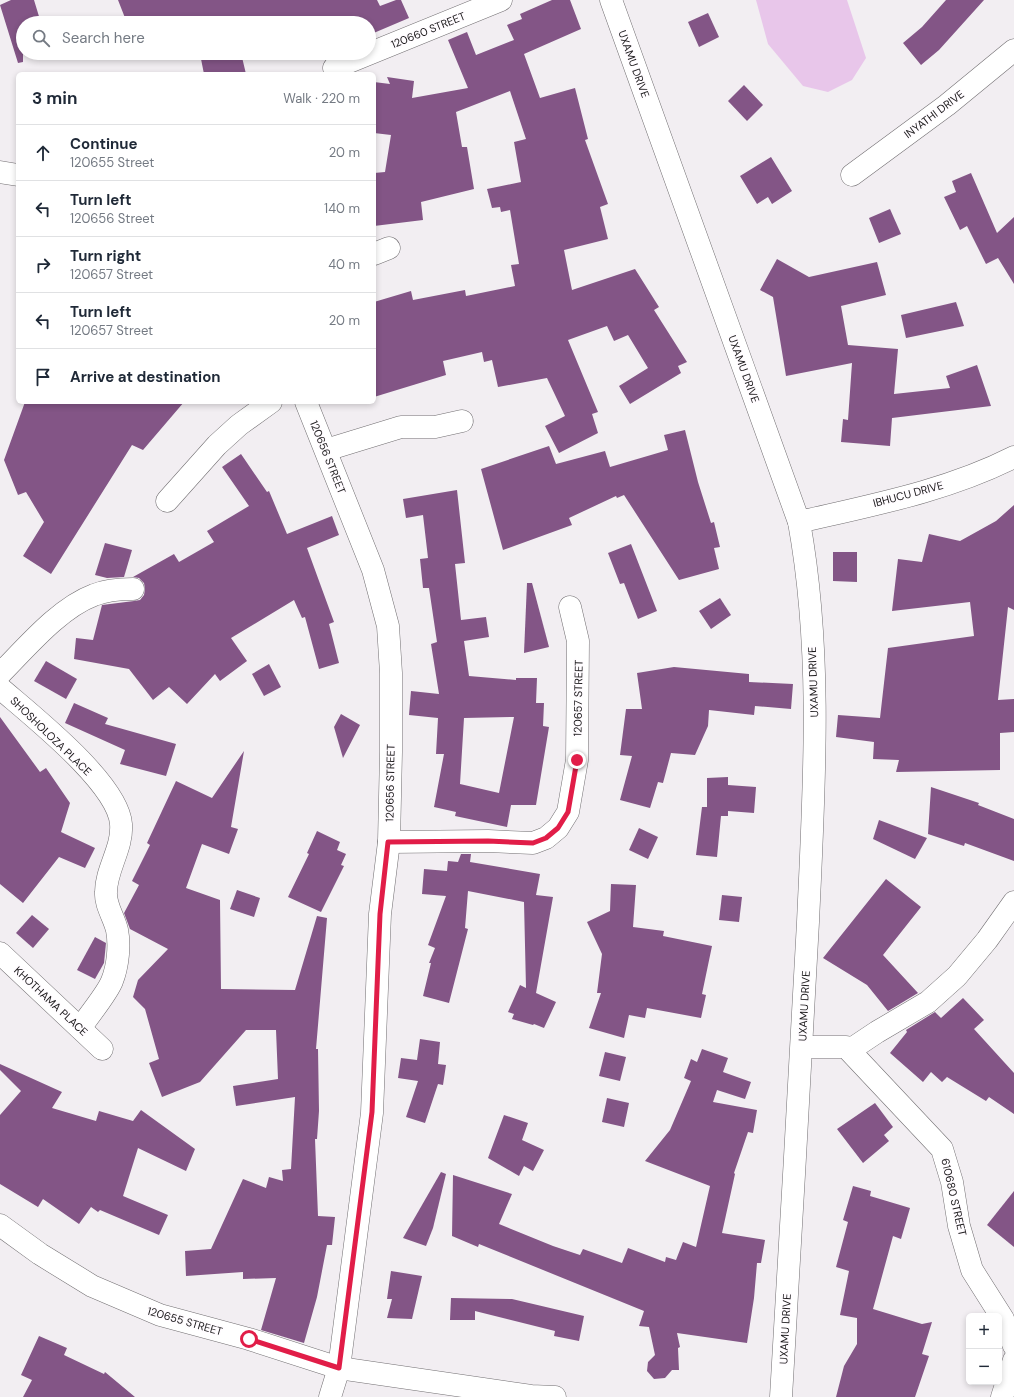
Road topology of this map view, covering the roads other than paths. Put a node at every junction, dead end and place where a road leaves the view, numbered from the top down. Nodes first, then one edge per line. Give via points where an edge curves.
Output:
1 (501, 0) edge
2 (611, 0) edge
3 (1014, 50) edge
4 (376, 51) edge
5 (354, 60) edge
6 (334, 68) dead end
7 (0, 172) edge
8 (16, 175) edge
9 (852, 175) dead end
10 (267, 404) edge
11 (307, 404) edge
12 (462, 421) dead end
13 (326, 450) junction
14 (1014, 457) edge
15 (167, 502) dead end
16 (799, 522) junction
17 (133, 589) dead end
18 (570, 607) dead end
19 (0, 674) edge
20 (0, 688) edge
21 (388, 842) junction
22 (1014, 902) edge
23 (0, 953) edge
24 (80, 1028) junction
25 (802, 1047) junction
26 (102, 1048) dead end
27 (850, 1050) junction
28 (0, 1225) edge
29 (1014, 1346) edge
30 (1014, 1360) edge
31 (339, 1368) junction
32 (330, 1397) edge
33 (555, 1397) edge
34 (781, 1397) edge
35 (1002, 1397) edge

1 - 4 street, 120660 STREET
2 - 16 street, UXAMU DRIVE
3 - 9 street, INYATHI DRIVE via 947,105
5 - 6 street, 120660 STREET
7 - 8 street
10 - 15 street via 217,445
11 - 13 street, 120656 STREET
12 - 13 street via 435,427 401,427
13 - 21 street, 120656 STREET via 373,570 388,626 391,744
14 - 16 street, IBHUCU DRIVE via 993,468 918,494
16 - 25 street, UXAMU DRIVE via 807,564 815,694 814,784
17 - 19 street via 111,590 76,604
18 - 21 street, 120657 STREET via 578,641 577,760 568,812 558,828 546,838 533,843
20 - 24 street, SHOSHOLOZA PLACE via 73,754 108,793 118,812 121,825 117,852 107,879 105,894 117,931 117,957 112,982
21 - 31 street, 120656 STREET via 380,914 372,1112
22 - 27 street via 988,940 957,976 928,1002
23 - 24 street, KHOTHAMA PLACE
24 - 26 street, KHOTHAMA PLACE
25 - 27 street via 846,1047
25 - 34 street, UXAMU DRIVE
27 - 29 street, 610680 STREET via 942,1149 952,1182 959,1226 972,1270 1003,1319
28 - 31 street, 120655 STREET via 40,1254 92,1286 122,1300 160,1315 249,1339
30 - 35 street
31 - 32 street, 120656 STREET
31 - 33 street, 120655 STREET via 530,1396

